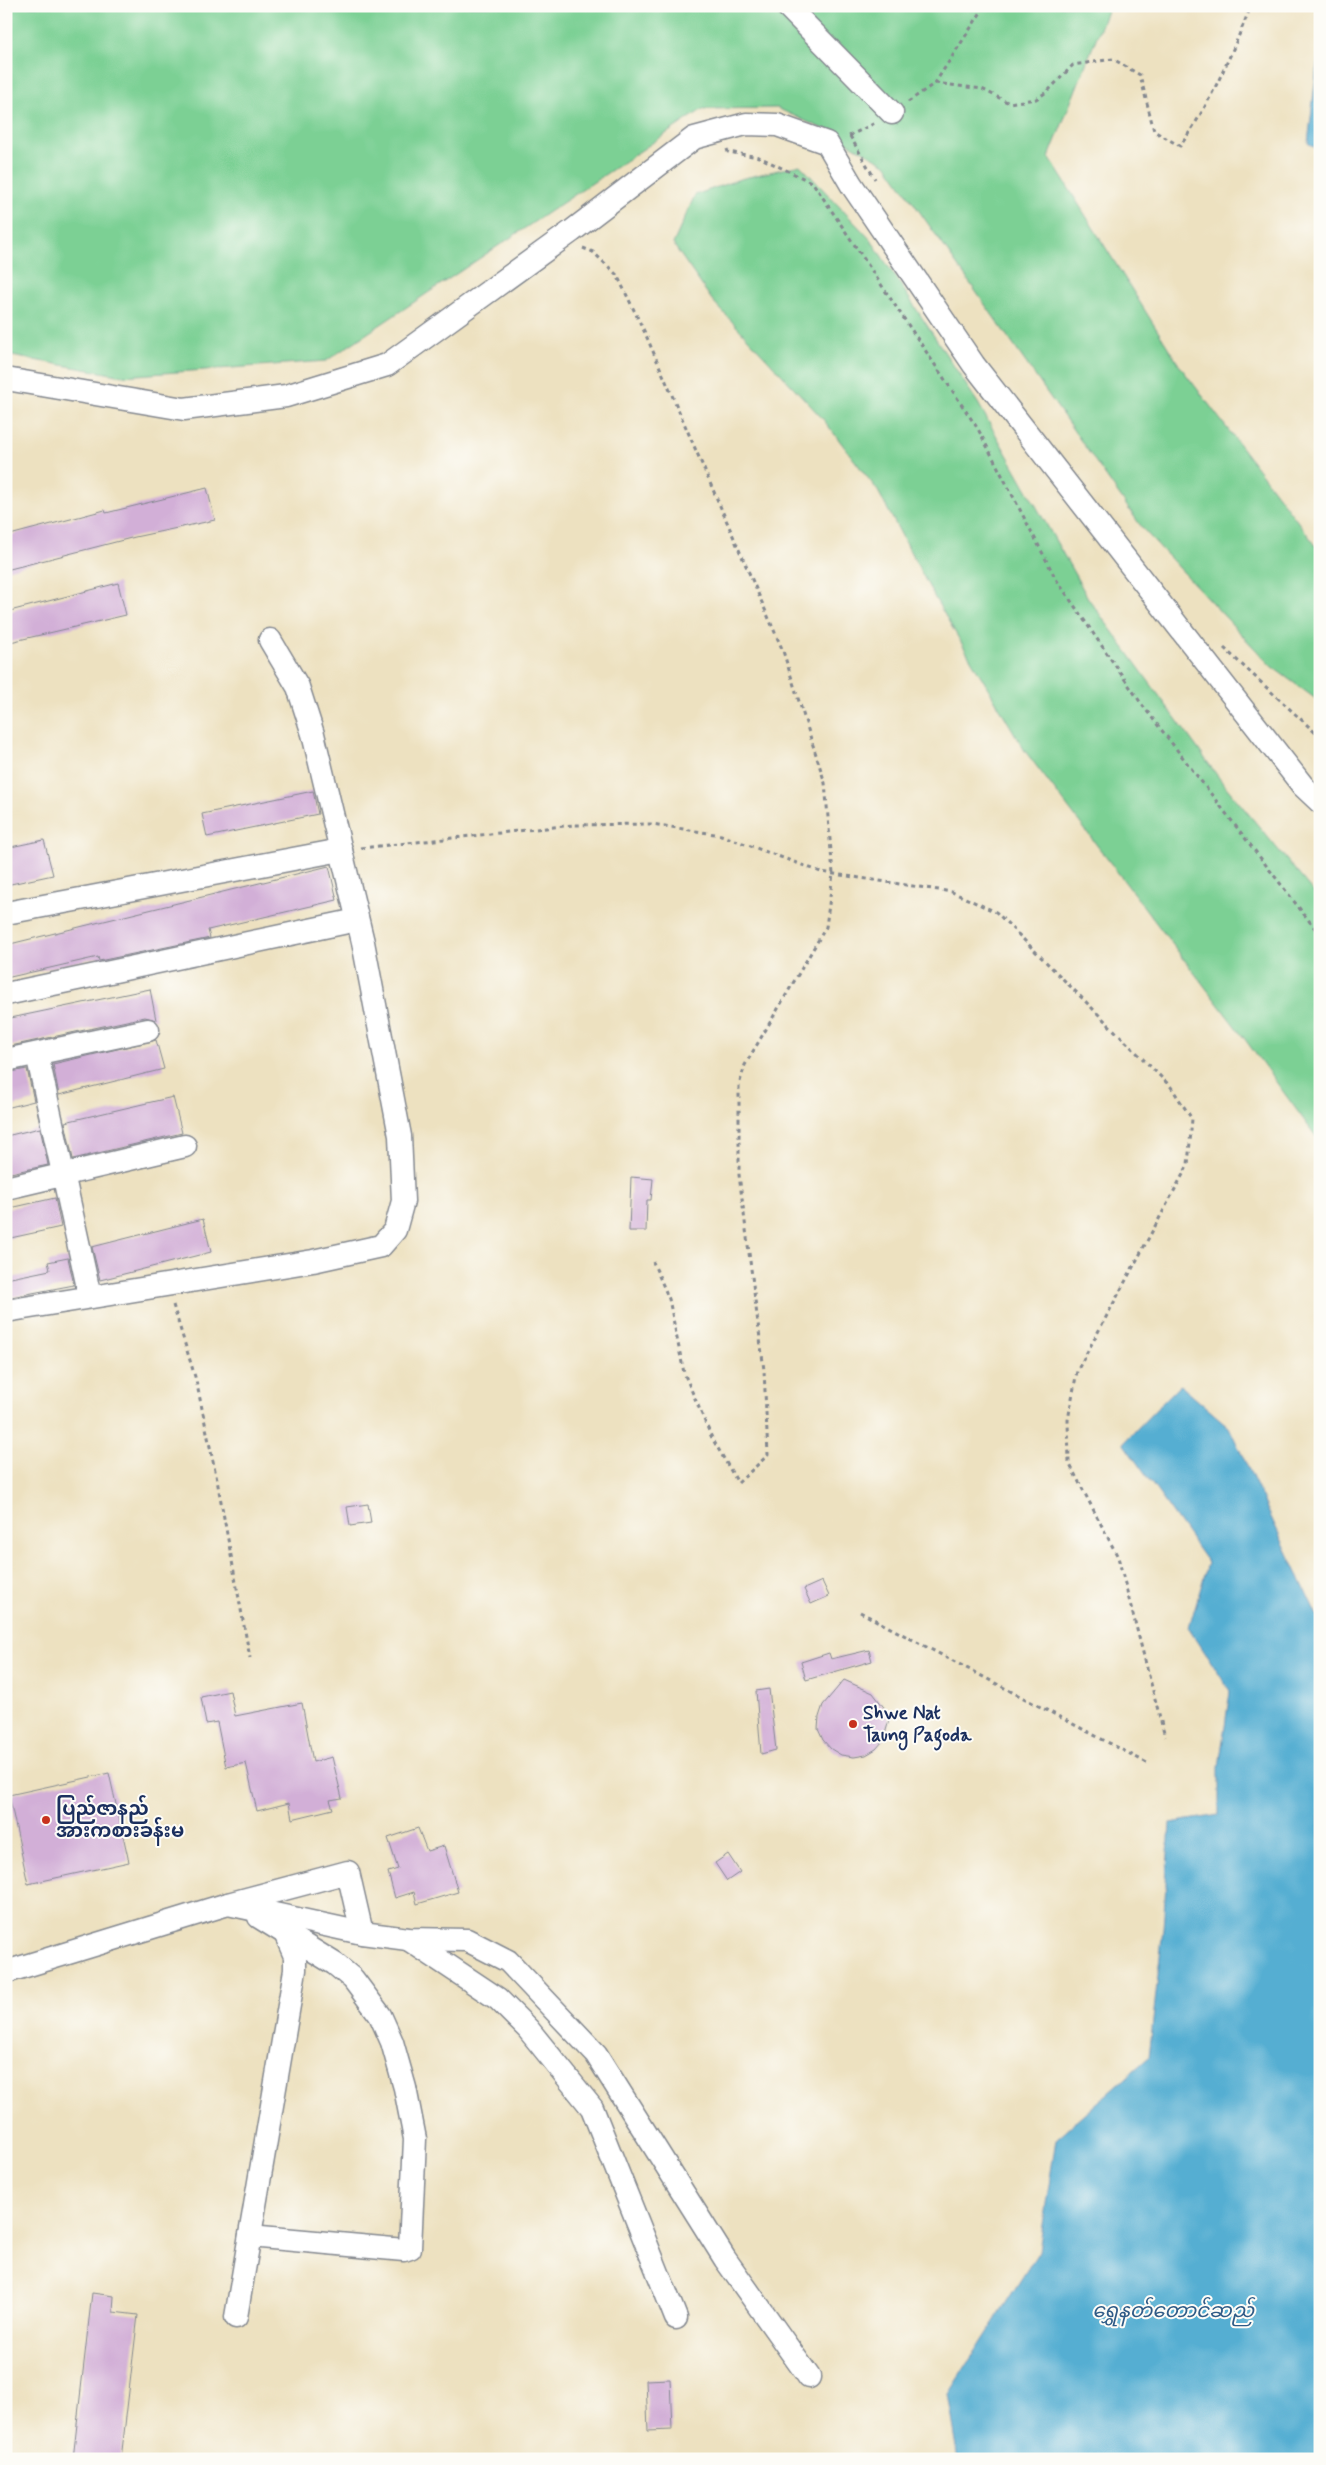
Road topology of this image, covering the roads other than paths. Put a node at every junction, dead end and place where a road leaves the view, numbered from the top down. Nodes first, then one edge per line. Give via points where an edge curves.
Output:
1 (787, 6) edge
2 (892, 113) road end
3 (6, 379) edge
4 (270, 640) dead end
5 (1320, 802) edge
6 (341, 850) junction
7 (6, 913) edge
8 (357, 920) junction
9 (6, 994) edge
10 (148, 1030) dead end
11 (37, 1054) junction
12 (6, 1060) edge
13 (185, 1146) dead end
14 (64, 1174) junction
15 (6, 1188) edge
16 (90, 1297) junction
17 (6, 1311) edge
18 (236, 1905) junction
19 (285, 1933) junction
20 (362, 1933) junction
21 (408, 1938) junction
22 (6, 1972) edge
23 (250, 2236) junction
24 (236, 2317) dead end
25 (676, 2318) dead end
26 (809, 2376) dead end

1 - 2 street
3 - 5 street via 184,409 286,396 387,365 694,138 746,124 777,125 827,143 851,184 974,365 1303,786
4 - 6 street via 298,687
6 - 7 street
6 - 8 street
8 - 9 street
8 - 16 street via 400,1136 403,1201 395,1230 381,1246 313,1261
10 - 11 street
11 - 12 street
11 - 14 street
13 - 14 street
14 - 15 street
14 - 16 street
16 - 17 street
18 - 19 street
18 - 20 street
18 - 20 street via 348,1872
18 - 22 street
19 - 23 street via 295,1956 295,1970
19 - 23 street via 353,1978 380,2015 392,2042 415,2139 410,2248
20 - 21 street
21 - 25 street via 498,1999 528,2029 592,2108
21 - 26 street via 467,1940 508,1962 596,2054 724,2258
23 - 24 street

